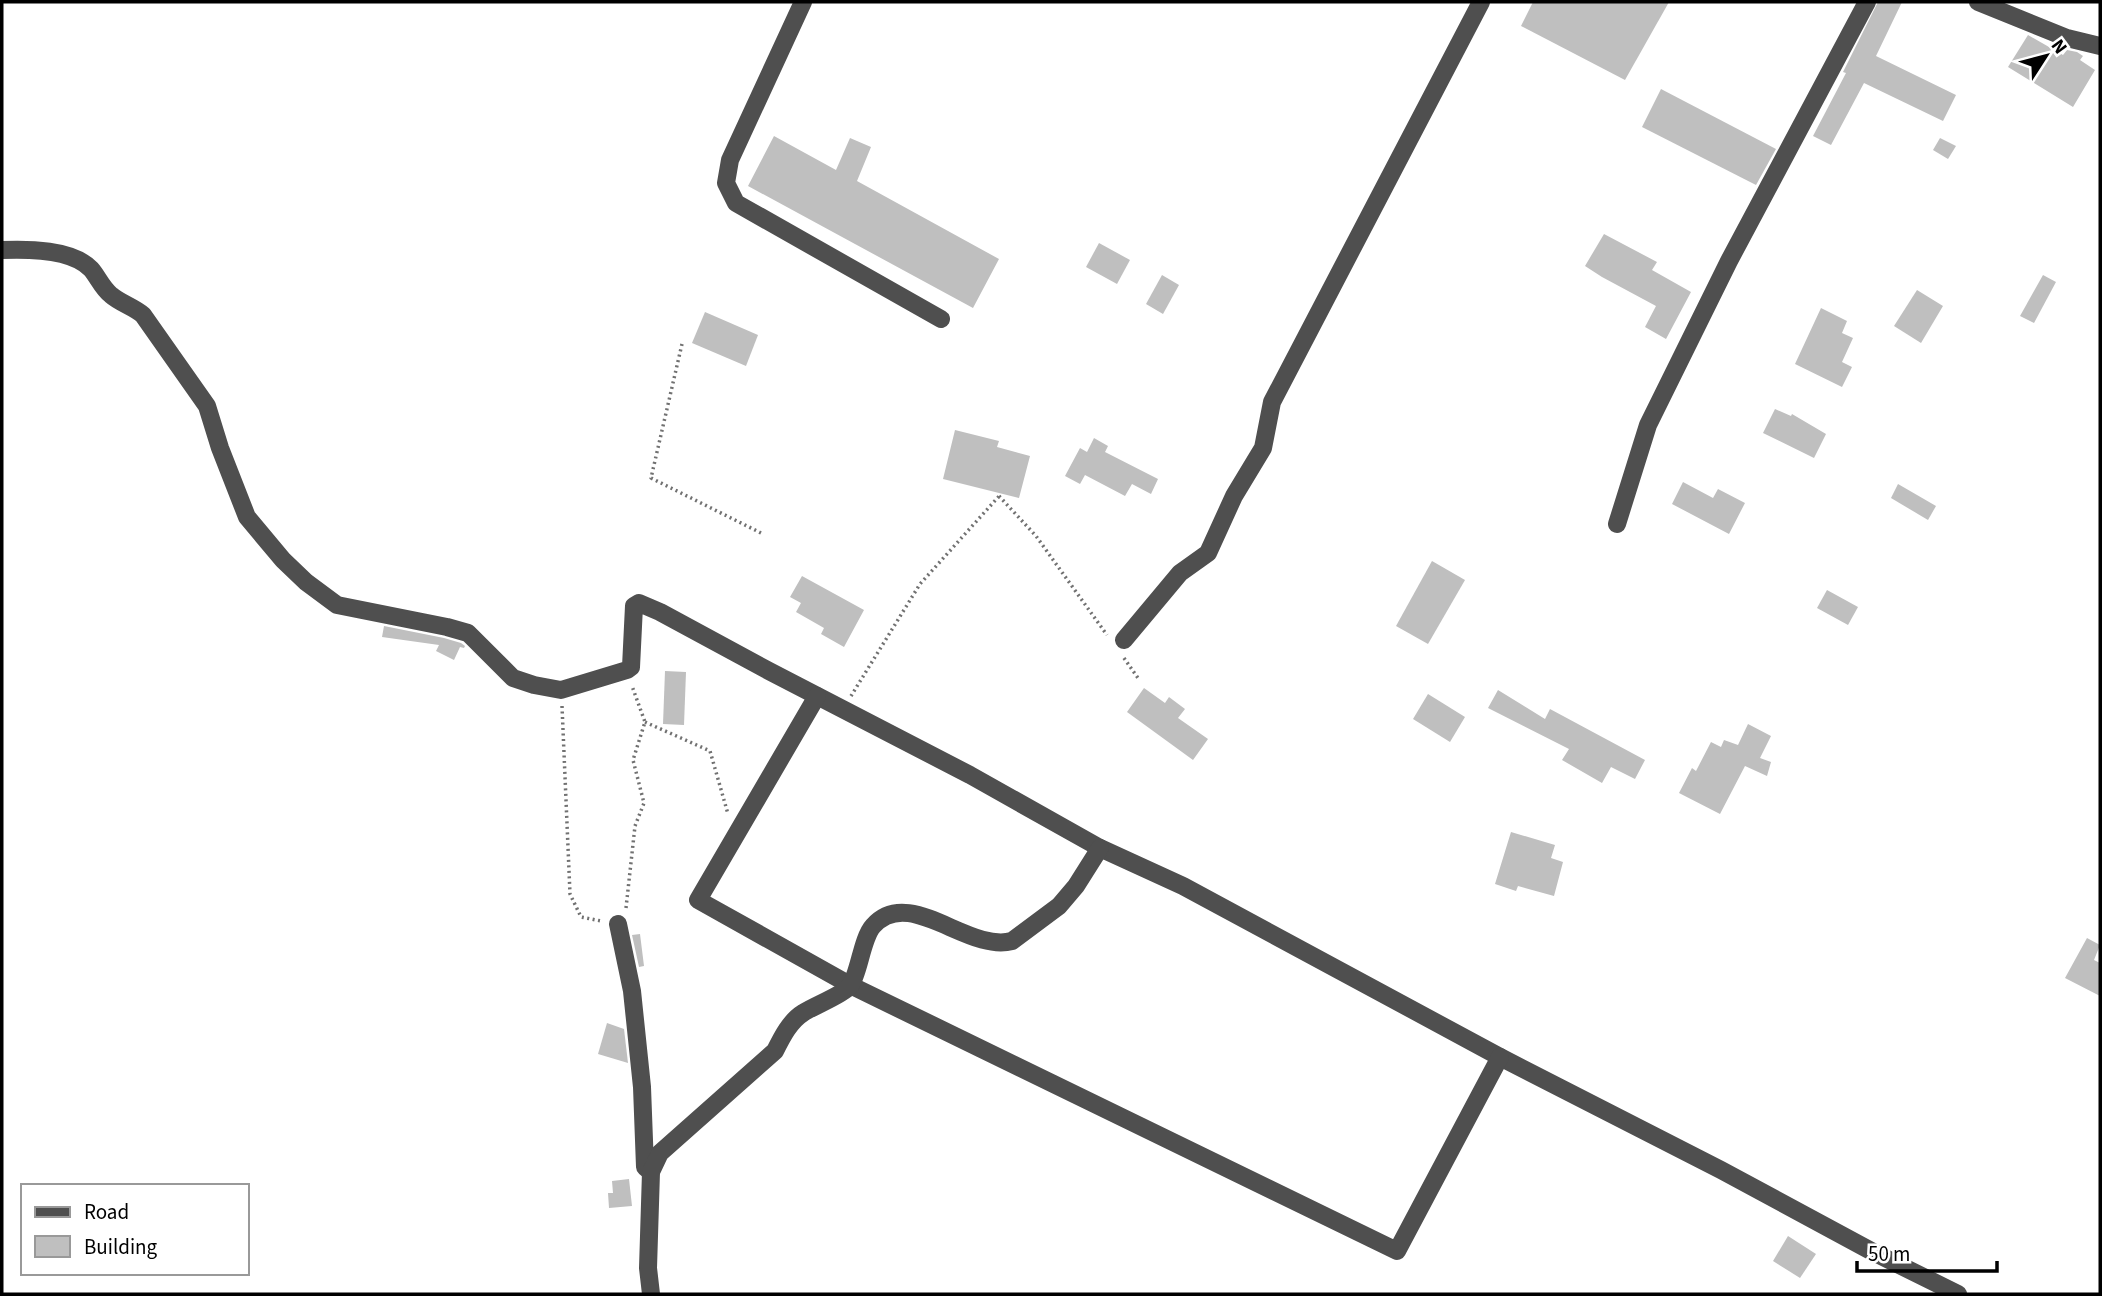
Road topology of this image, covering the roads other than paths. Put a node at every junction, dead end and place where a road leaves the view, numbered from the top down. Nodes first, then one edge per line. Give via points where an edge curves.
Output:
1 (803, 2) edge
2 (1481, 2) edge
3 (1867, 2) edge
4 (1978, 2) edge
5 (2100, 46) edge
6 (2, 250) edge
7 (941, 319) dead end
8 (1617, 524) dead end
9 (1120, 647) road end
10 (817, 696) junction
11 (1100, 848) junction
12 (618, 924) road end
13 (850, 985) junction
14 (1500, 1057) junction
15 (651, 1172) junction
16 (651, 1294) edge
17 (1958, 1294) edge

1 - 7 street via 730,160 726,183 736,203
2 - 9 street via 1272,402 1262,448 1208,553 1180,573
3 - 8 street via 1648,425
4 - 5 street via 2067,38
6 - 10 street via 31,249 80,260 113,297 144,315 207,405 247,517 283,560 337,605 468,633 513,678 561,690 631,667 634,606 639,603
10 - 11 street
10 - 13 street via 698,901
11 - 13 street via 1059,906 1012,941 990,942 934,920 900,911 888,914 871,928
11 - 14 street via 1183,886
12 - 15 street via 632,991 645,1167
13 - 14 street via 1396,1251
13 - 15 street via 801,1014 775,1051 660,1153
14 - 17 street
15 - 16 street

